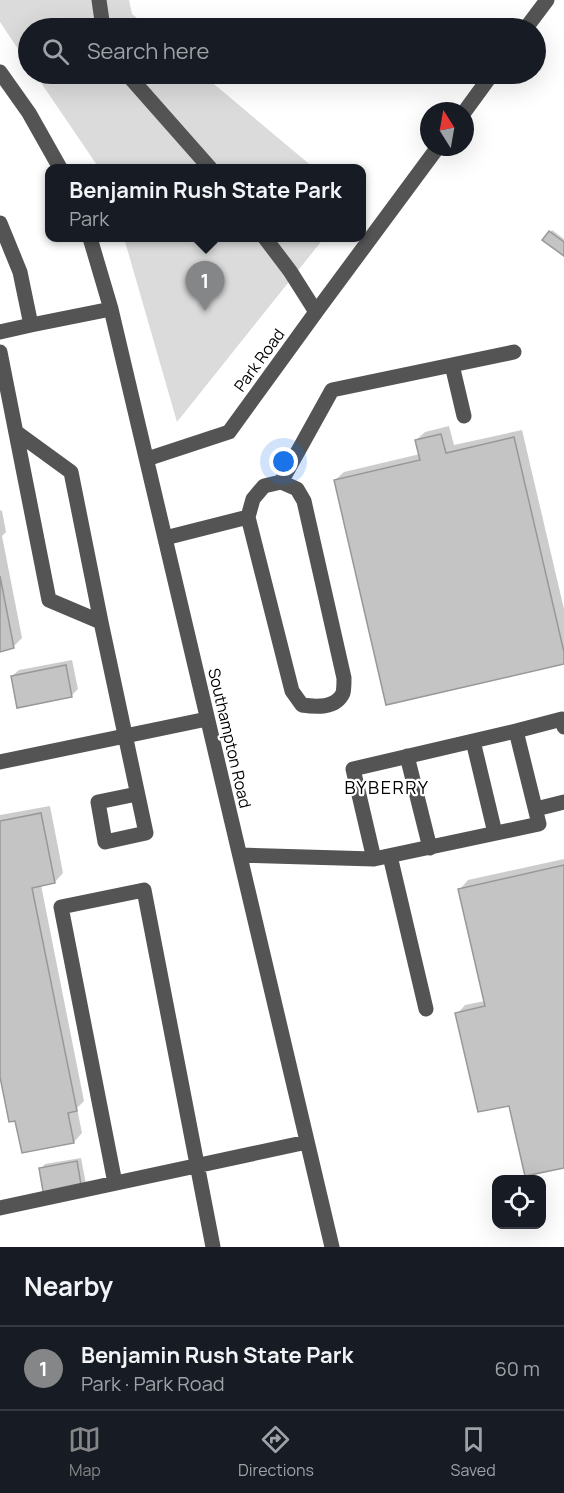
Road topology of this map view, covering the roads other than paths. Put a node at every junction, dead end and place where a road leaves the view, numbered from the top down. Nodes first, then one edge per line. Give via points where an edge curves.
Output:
1 (99, 0) edge
2 (547, 0) edge
3 (102, 18) edge
4 (534, 18) edge
5 (0, 72) edge
6 (135, 84) edge
7 (485, 84) edge
8 (472, 102) edge
9 (431, 156) edge
10 (58, 164) edge
11 (206, 164) edge
12 (0, 223) edge
13 (91, 242) edge
14 (269, 242) edge
15 (111, 309) junction
16 (316, 312) junction
17 (31, 325) junction
18 (0, 332) edge
19 (0, 352) edge
20 (514, 352) dead end
21 (452, 365) junction
22 (464, 416) dead end
23 (16, 432) junction
24 (147, 459) junction
25 (280, 482) junction
26 (248, 517) junction
27 (165, 538) junction
28 (101, 622) junction
29 (207, 719) junction
30 (564, 727) edge
31 (516, 731) junction
32 (125, 736) junction
33 (473, 741) junction
34 (407, 756) junction
35 (0, 762) edge
36 (137, 794) dead end
37 (564, 802) edge
38 (536, 809) junction
39 (495, 834) junction
40 (430, 848) junction
41 (240, 855) junction
42 (390, 856) junction
43 (374, 860) junction
44 (426, 1009) dead end
45 (307, 1142) junction
46 (197, 1166) junction
47 (115, 1184) junction
48 (0, 1208) edge
49 (213, 1247) edge
50 (332, 1247) edge

1 - 3 street
2 - 4 street
5 - 10 street
6 - 11 street
7 - 8 street
9 - 16 street, Park Road
12 - 17 street via 20,272
13 - 15 street, Southampton Road
14 - 16 street
15 - 17 street
15 - 24 street, Southampton Road
16 - 24 street, Park Road via 230,432
17 - 18 street
19 - 23 street
20 - 21 street
21 - 22 street
21 - 25 street via 332,390
23 - 28 street via 71,472
23 - 28 street via 49,600
24 - 27 street, Southampton Road
25 - 26 street via 264,486
25 - 26 street via 297,489 304,501 344,678 343,693 334,703 302,705 292,691
26 - 27 street
27 - 29 street, Southampton Road
28 - 32 street
29 - 32 street
29 - 41 street, Southampton Road
30 - 31 street via 562,719
31 - 33 street
31 - 38 street
32 - 35 street
32 - 36 street
33 - 34 street
33 - 39 street
34 - 40 street
34 - 43 street via 353,769
37 - 38 street
38 - 39 street via 539,824
39 - 40 street
40 - 42 street
41 - 43 street
41 - 45 street, Southampton Road
42 - 43 street
42 - 44 street
45 - 46 street
45 - 50 street, Southampton Road
46 - 47 street
46 - 47 street via 144,890 61,907
46 - 49 street
47 - 48 street

